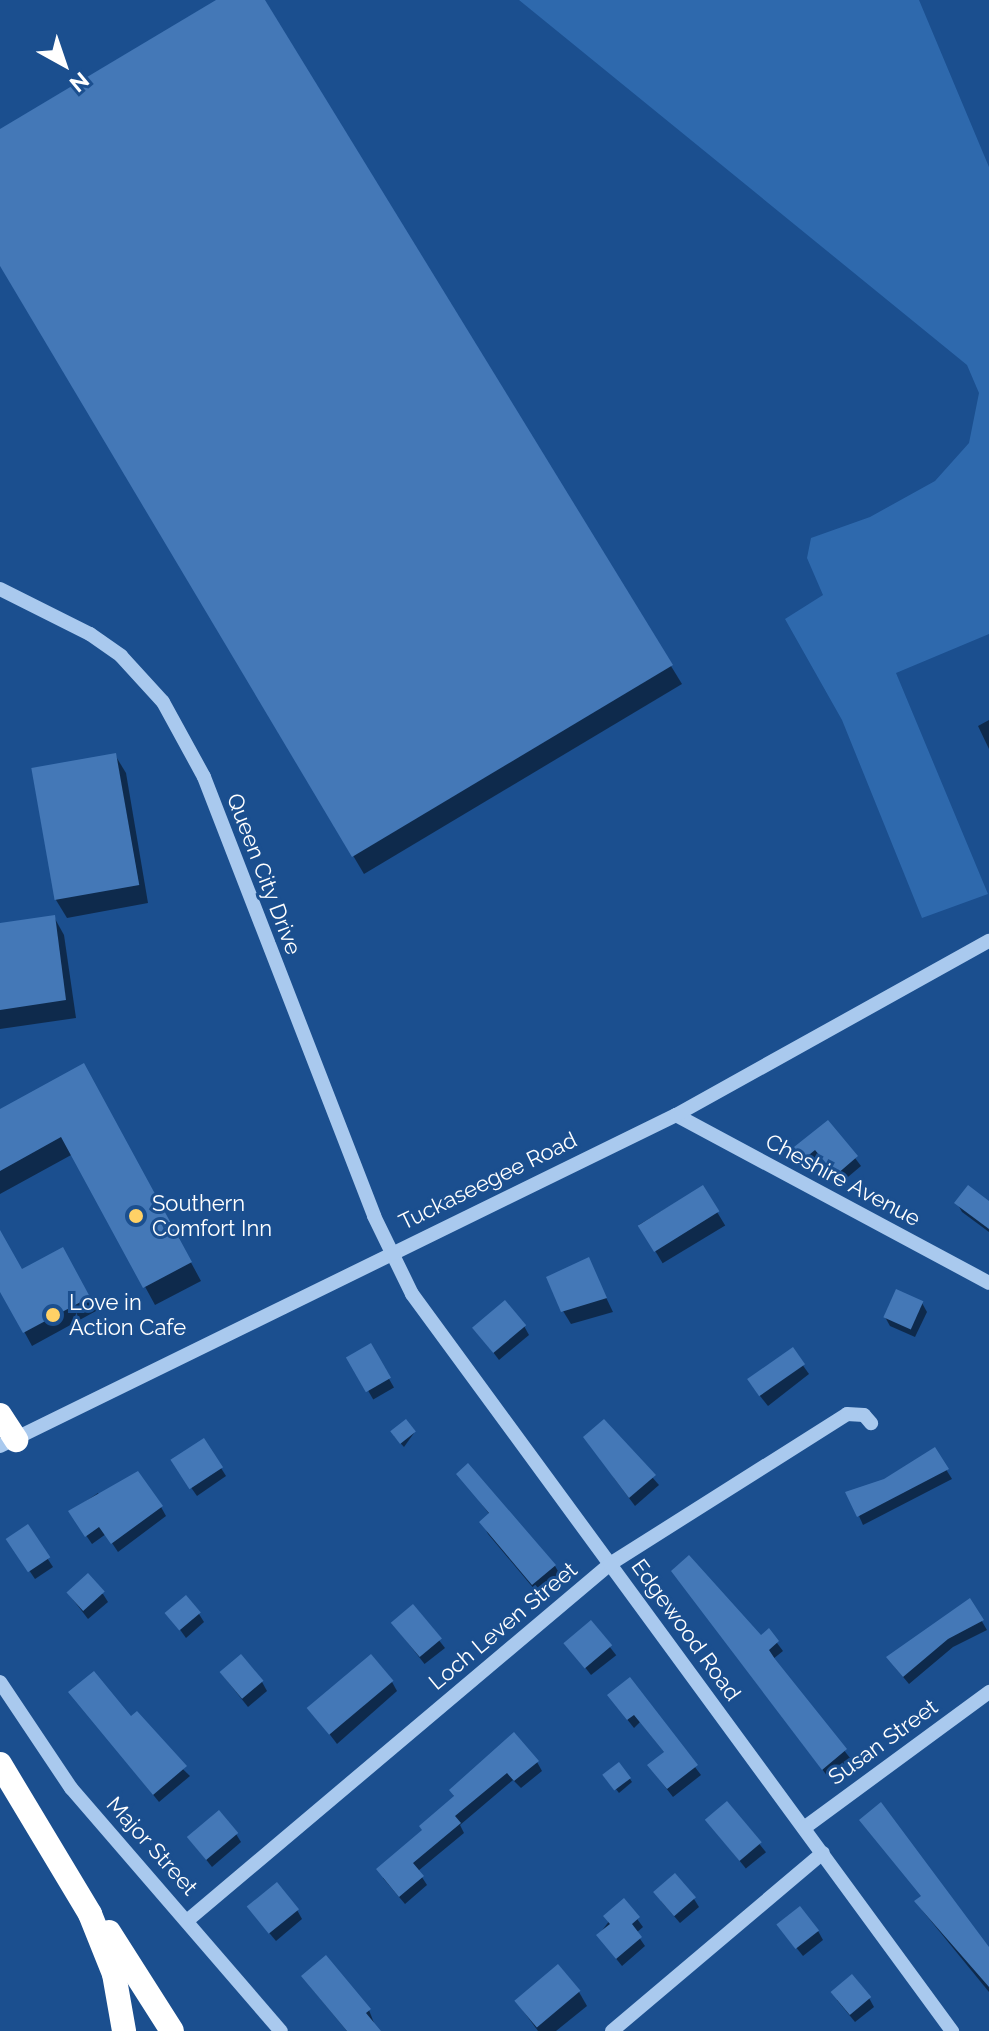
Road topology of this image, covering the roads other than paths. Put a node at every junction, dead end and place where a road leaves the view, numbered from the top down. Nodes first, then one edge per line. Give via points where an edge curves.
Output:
1 (0, 589) edge
2 (989, 941) edge
3 (676, 1115) junction
4 (391, 1252) junction
5 (989, 1283) edge
6 (0, 1415) edge
7 (871, 1423) dead end
8 (8, 1443) edge
9 (610, 1564) junction
10 (0, 1682) edge
11 (989, 1692) edge
12 (0, 1764) edge
13 (804, 1828) junction
14 (823, 1853) junction
15 (81, 1897) junction
16 (188, 1920) junction
17 (124, 2031) edge
18 (172, 2031) edge
19 (281, 2031) edge
20 (612, 2031) edge
21 (952, 2031) edge

1 - 4 street, Queen City Drive via 84,630 121,656 146,680 181,730
2 - 3 street, Tuckaseegee Road
3 - 4 street, Tuckaseegee Road
3 - 5 street, Cheshire Avenue
4 - 8 street, Tuckaseegee Road
4 - 9 street, Edgewood Road via 412,1294
6 - 8 highway
7 - 9 street, Loch Leven Street via 864,1415 847,1414
9 - 13 street, Edgewood Road
9 - 16 street, Loch Leven Street
10 - 16 street, Major Street via 71,1788
11 - 13 street, Susan Street
12 - 15 highway
13 - 14 street, Edgewood Road
14 - 20 street
14 - 21 street, Edgewood Road
15 - 17 highway via 114,1974
15 - 18 highway
16 - 19 street, Major Street

